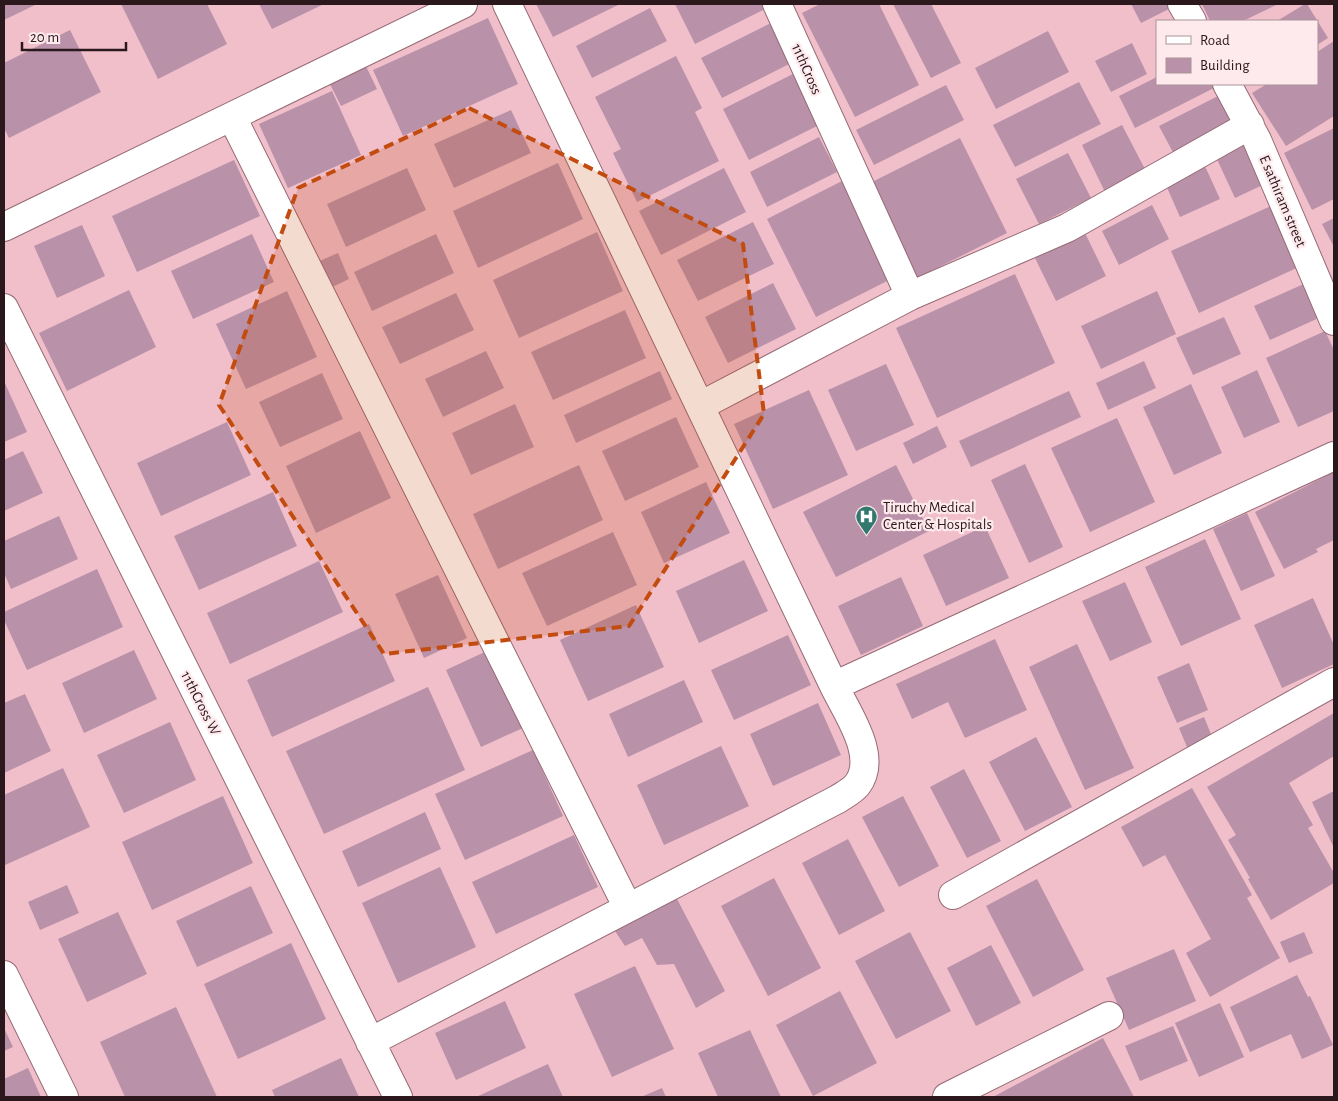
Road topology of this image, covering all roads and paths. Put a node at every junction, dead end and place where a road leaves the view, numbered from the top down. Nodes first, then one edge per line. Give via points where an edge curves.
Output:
1 (463, 4) edge
2 (507, 4) edge
3 (1182, 4) edge
4 (786, 7) edge
5 (1191, 20) edge
6 (1228, 85) edge
7 (232, 116) junction
8 (1250, 126) junction
9 (4, 227) edge
10 (910, 296) junction
11 (4, 308) edge
12 (1334, 321) edge
13 (700, 406) junction
14 (1334, 456) edge
15 (1334, 682) edge
16 (834, 686) junction
17 (952, 895) dead end
18 (628, 908) junction
19 (4, 975) edge
20 (1109, 1016) dead end
21 (370, 1042) junction
22 (64, 1097) edge
23 (398, 1097) edge
24 (947, 1097) edge

1 - 7 street
2 - 13 street
3 - 5 street
4 - 10 street, 11thCross via 836,135
6 - 8 street, E sathiram street
7 - 9 street
7 - 18 street
8 - 10 street via 1067,228
8 - 12 street, E sathiram street
10 - 13 street
11 - 21 street, 11thCross W
13 - 16 street
14 - 16 street
15 - 17 street
16 - 18 street via 861,740 866,758 856,786 838,799
18 - 21 street
19 - 22 street
20 - 24 street
21 - 23 street, 11thCross W

